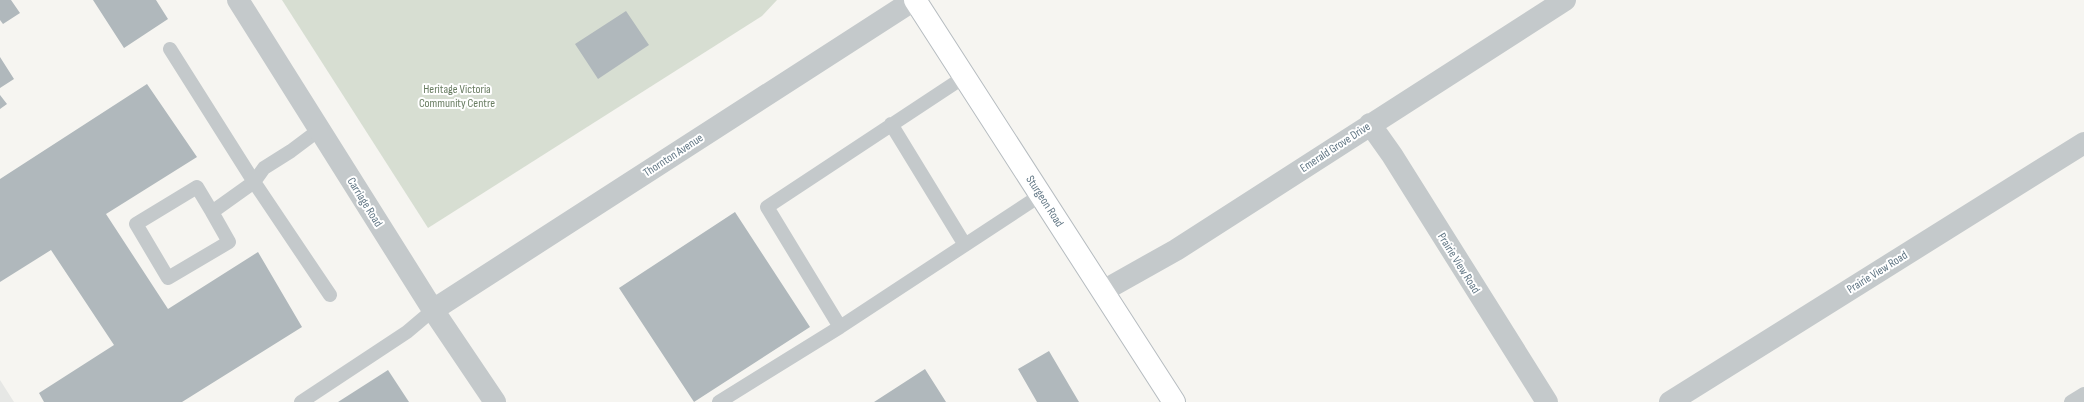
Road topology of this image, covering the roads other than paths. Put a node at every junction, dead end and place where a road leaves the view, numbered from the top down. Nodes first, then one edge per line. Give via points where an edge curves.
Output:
1 (238, 0) edge
2 (914, 0) edge
3 (1565, 0) edge
4 (170, 49) dead end
5 (964, 77) junction
6 (892, 124) junction
7 (1370, 124) junction
8 (319, 130) junction
9 (2084, 143) edge
10 (254, 182) junction
11 (1041, 195) junction
12 (212, 212) junction
13 (965, 245) junction
14 (1103, 291) junction
15 (330, 295) dead end
16 (433, 310) junction
17 (840, 327) junction
18 (2084, 394) edge
19 (301, 402) edge
20 (495, 402) edge
21 (719, 402) edge
22 (1174, 402) edge
23 (1547, 402) edge
24 (1670, 402) edge
25 (2071, 402) edge

1 - 8 street, Carriage Road
2 - 5 main road, Sturgeon Road
2 - 16 street, Thornton Avenue
3 - 7 street, Emerald Grove Drive
4 - 10 lane
5 - 6 lane
5 - 11 main road, Sturgeon Road
6 - 13 lane
6 - 17 lane via 767,207
7 - 14 street, Emerald Grove Drive via 1176,250
7 - 23 street, Prairie View Road
8 - 10 lane via 264,168
8 - 16 street, Carriage Road
9 - 24 street, Prairie View Road
10 - 12 lane
10 - 15 lane
11 - 13 lane
11 - 14 main road, Sturgeon Road
12 - 12 lane via 197,188 136,224 168,278 229,242
13 - 17 lane
14 - 22 main road, Sturgeon Road
16 - 19 lane via 407,332
16 - 20 street, Carriage Road
17 - 21 lane
18 - 25 lane

